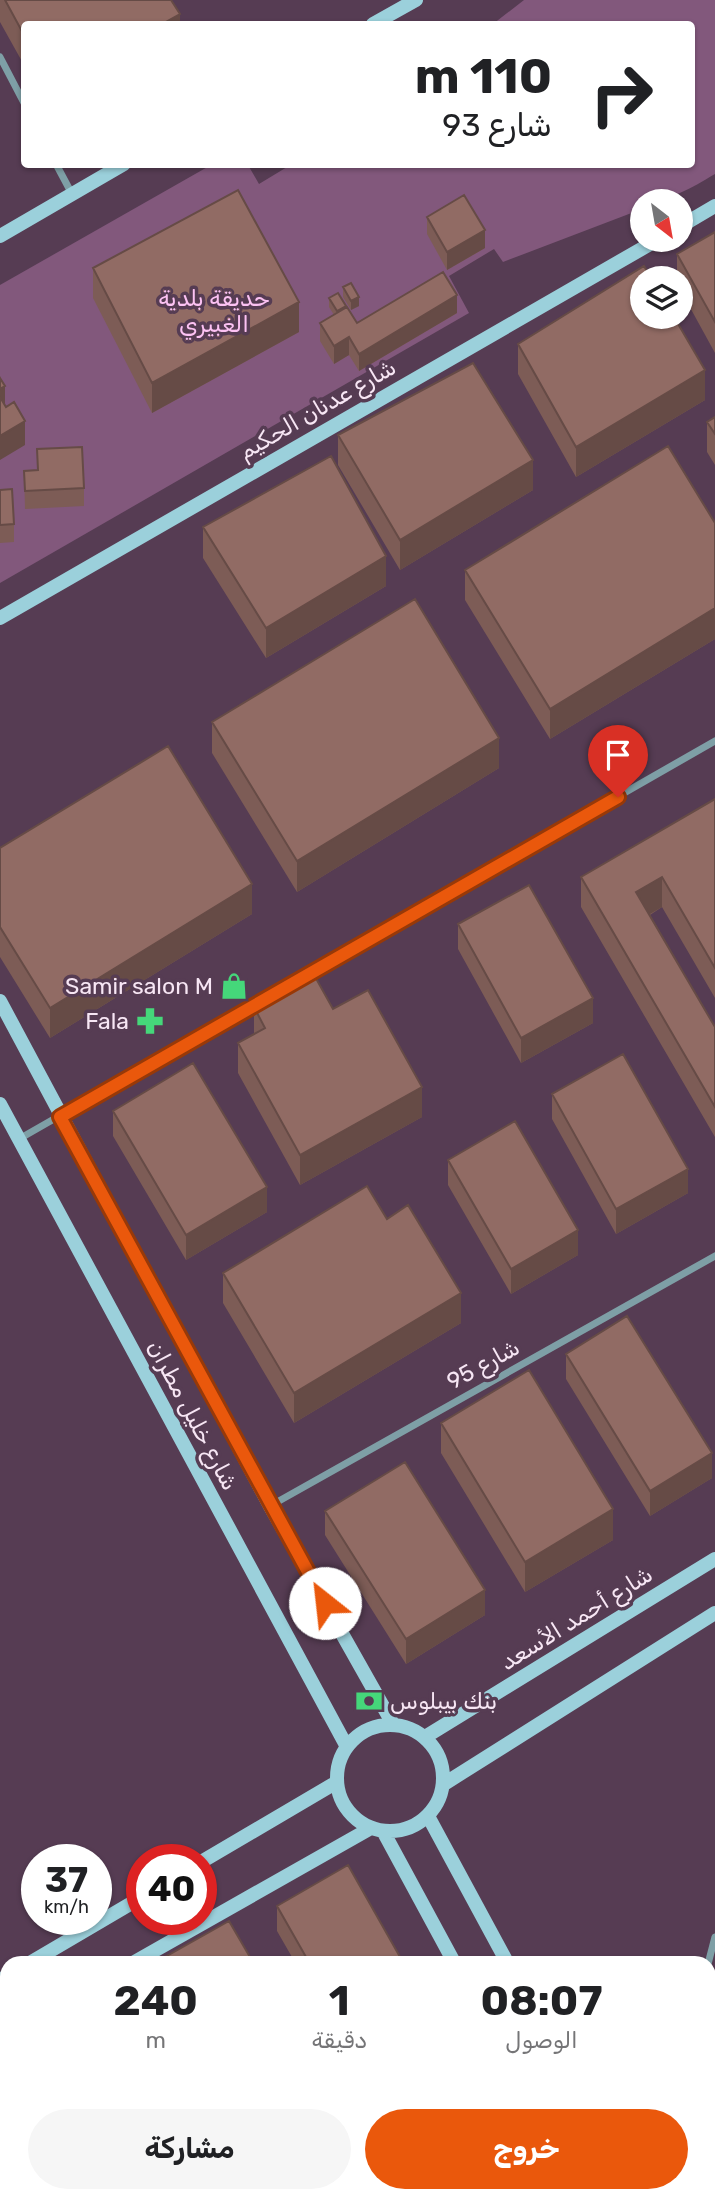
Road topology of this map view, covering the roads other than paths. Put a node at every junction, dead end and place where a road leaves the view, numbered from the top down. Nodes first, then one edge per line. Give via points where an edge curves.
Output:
1 (416, 0) edge
2 (378, 21) edge
3 (0, 57) edge
4 (21, 97) edge
5 (59, 168) edge
6 (117, 168) edge
7 (72, 194) junction
8 (715, 206) edge
9 (693, 219) edge
10 (0, 236) edge
11 (636, 252) edge
12 (0, 618) edge
13 (715, 741) edge
14 (0, 1001) edge
15 (0, 1104) edge
16 (60, 1117) junction
17 (19, 1139) junction
18 (715, 1256) edge
19 (270, 1506) junction
20 (715, 1559) edge
21 (715, 1613) edge
22 (393, 1724) junction
23 (425, 1737) junction
24 (347, 1747) junction
25 (337, 1783) junction
26 (444, 1784) junction
27 (428, 1816) junction
28 (377, 1830) junction
29 (217, 1853) edge
30 (126, 1906) edge
31 (715, 1937) edge
32 (42, 1956) edge
33 (146, 1956) edge
34 (450, 1956) edge
35 (504, 1956) edge
36 (710, 1956) edge

1 - 2 street
3 - 4 street
5 - 7 street
6 - 7 street
7 - 10 street
8 - 9 street
11 - 12 street, شارع عدنان الحكيم
13 - 16 street
14 - 16 street, شارع خليل مطران
15 - 17 street, شارع خليل مطران
16 - 17 street
16 - 19 street, شارع خليل مطران
17 - 24 street, شارع خليل مطران
18 - 19 street, شارع 95
19 - 22 street, شارع خليل مطران
20 - 23 street, شارع أحمد الأسعد
21 - 26 street
22 - 23 street
22 - 24 street via 367,1730
23 - 26 street via 440,1758
24 - 25 street
25 - 28 street via 347,1810
25 - 29 street
26 - 27 street
27 - 28 street via 402,1830
27 - 35 street
28 - 33 street
28 - 34 street
30 - 32 street
31 - 36 street

